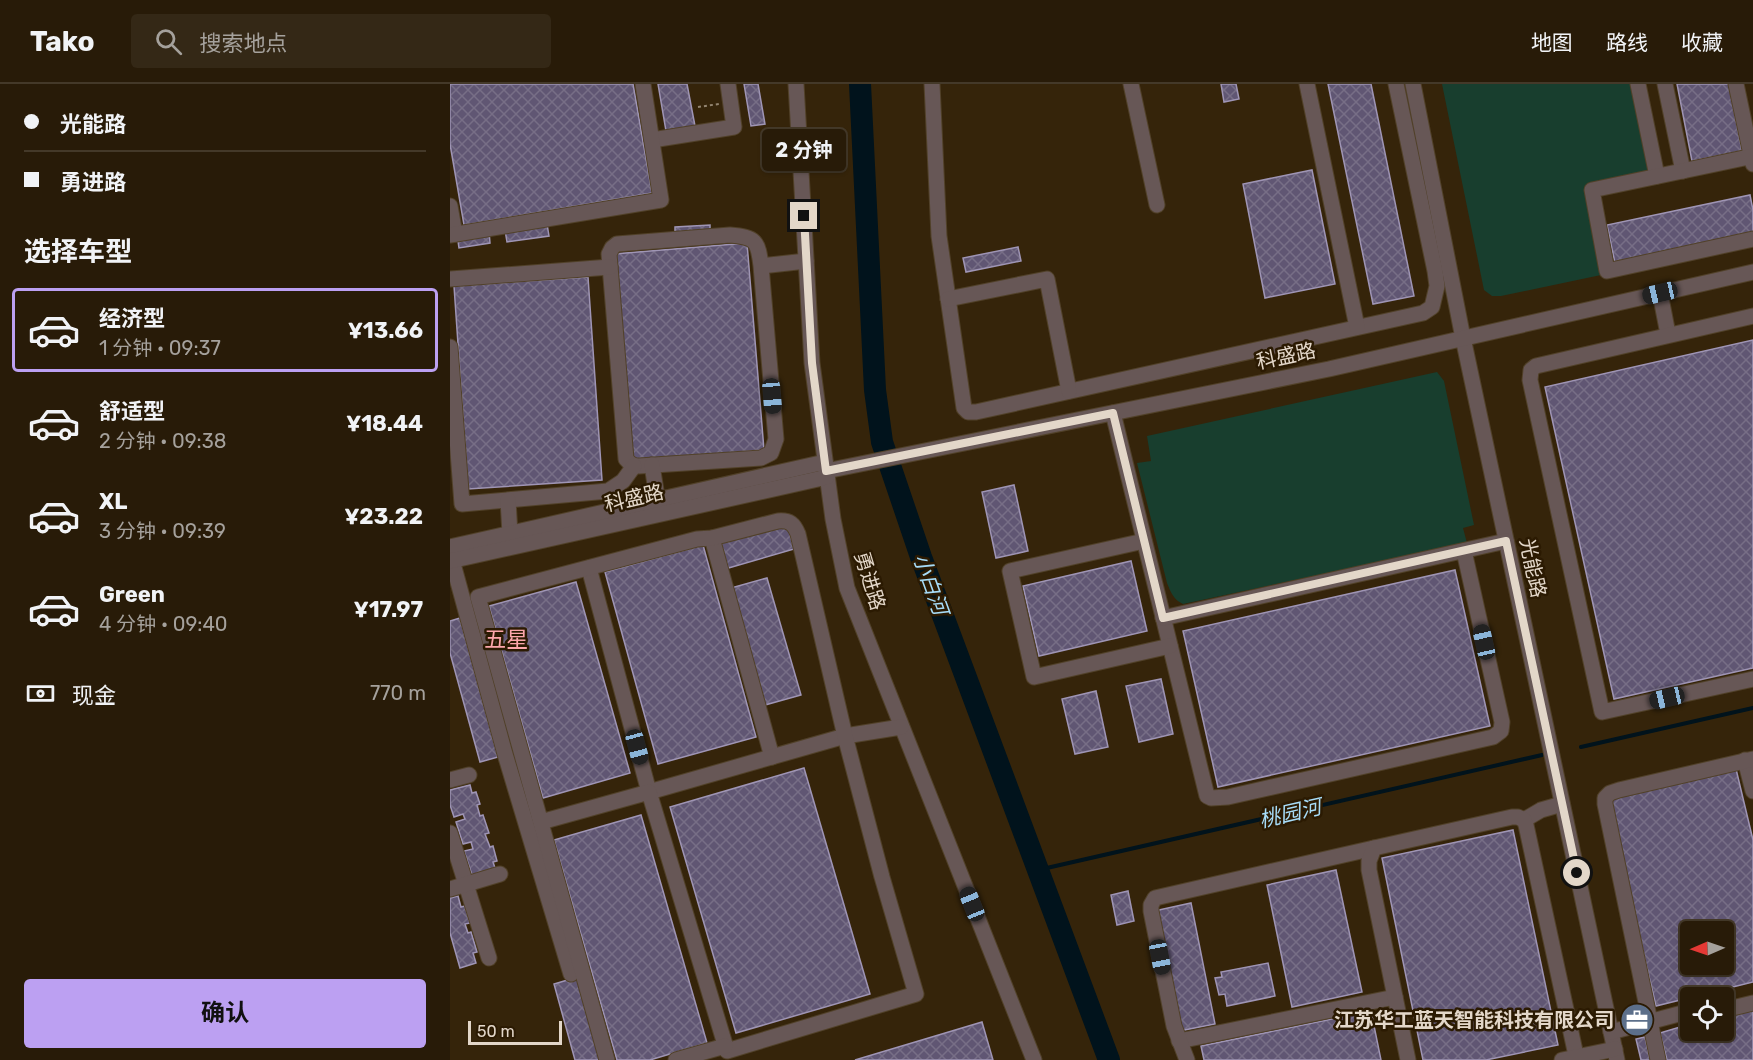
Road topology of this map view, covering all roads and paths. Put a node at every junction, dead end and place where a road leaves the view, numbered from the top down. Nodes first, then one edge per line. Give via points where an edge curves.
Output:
1 (644, 84) edge
2 (728, 84) edge
3 (796, 84) edge
4 (932, 84) edge
5 (1131, 84) edge
6 (1307, 84) edge
7 (1396, 84) edge
8 (1413, 84) edge
9 (1638, 84) edge
10 (1665, 84) edge
11 (1736, 84) edge
12 (730, 102) junction
13 (698, 108) dead end
14 (652, 140) junction
15 (1752, 159) edge
16 (1683, 171) junction
17 (1657, 176) junction
18 (1157, 205) dead end
19 (450, 206) edge
20 (452, 234) edge
21 (1753, 239) edge
22 (806, 261) junction
23 (761, 266) junction
24 (610, 267) junction
25 (1753, 272) edge
26 (450, 279) edge
27 (1660, 293) junction
28 (948, 299) junction
29 (1753, 316) edge
30 (1357, 327) junction
31 (1668, 334) junction
32 (1463, 338) junction
33 (450, 347) edge
34 (1069, 391) junction
35 (1113, 413) junction
36 (652, 465) junction
37 (634, 466) junction
38 (826, 470) junction
39 (508, 500) junction
40 (659, 507) junction
41 (510, 534) junction
42 (712, 538) junction
43 (1144, 541) junction
44 (1506, 541) junction
45 (1464, 551) junction
46 (451, 556) edge
47 (589, 568) junction
48 (1163, 618) junction
49 (1170, 646) junction
50 (1753, 679) edge
51 (902, 727) junction
52 (845, 736) junction
53 (772, 757) junction
54 (1749, 760) edge
55 (469, 775) dead end
56 (450, 780) edge
57 (1753, 791) edge
58 (649, 792) junction
59 (1562, 804) junction
60 (1524, 820) junction
61 (541, 822) junction
62 (450, 833) edge
63 (1374, 848) junction
64 (500, 874) dead end
65 (466, 885) junction
66 (450, 889) edge
67 (489, 958) dead end
68 (571, 974) dead end
69 (1753, 994) edge
70 (1395, 997) junction
71 (1734, 999) edge
72 (1753, 1002) edge
73 (1734, 1007) edge
74 (1680, 1015) edge
75 (1680, 1021) edge
76 (1651, 1025) junction
77 (1179, 1041) junction
78 (1614, 1045) edge
79 (725, 1046) junction
80 (1572, 1059) edge
81 (607, 1060) edge
82 (676, 1060) edge
83 (1034, 1060) edge
84 (1187, 1060) edge
85 (1408, 1060) edge
86 (1658, 1060) edge

1 - 14 street
2 - 12 street
3 - 22 street, 勇进路
4 - 28 street via 939,236
5 - 18 street
6 - 30 street
7 - 30 street via 1435,271 1436,297 1432,307 1423,313
8 - 32 street, 光能路
9 - 17 street
10 - 16 street
11 - 15 street
12 - 13 path
12 - 14 street via 734,127
14 - 20 street via 661,200
15 - 16 street
16 - 17 street
17 - 21 street via 1592,190 1607,271
19 - 20 street
22 - 23 street
22 - 38 street, 勇进路 via 812,363
23 - 24 street via 756,242 730,236 617,244 609,254
23 - 36 street via 776,439 771,453 761,458
24 - 26 street
24 - 37 street via 626,459
25 - 27 street, 科盛路
27 - 31 street
27 - 32 street, 科盛路
28 - 34 street via 1047,279
28 - 34 street via 964,408 968,412
29 - 31 street
30 - 34 street
31 - 50 street via 1531,370 1532,391 1602,712
32 - 35 street, 科盛路
32 - 44 street, 光能路
33 - 39 street via 462,504
35 - 38 street, 科盛路
35 - 43 street
36 - 37 street
36 - 40 street
37 - 39 street via 623,481 608,491
38 - 40 street, 科盛路
38 - 51 street, 勇进路 via 847,588
39 - 41 street
40 - 41 street, 科盛路
40 - 46 street, 科盛路
41 - 46 street, 科盛路
42 - 47 street
42 - 52 street via 778,521 794,525
42 - 53 street
43 - 48 street
43 - 49 street via 1010,572 1034,677
44 - 45 street
44 - 59 street, 光能路
45 - 48 street
45 - 49 street via 1502,722 1501,731 1493,737 1211,798 1207,796
46 - 68 street via 504,754
47 - 58 street
47 - 61 street via 478,597
48 - 49 street
51 - 52 street
51 - 83 street, 勇进路
52 - 53 street
52 - 79 street via 916,994 727,1051
53 - 58 street
54 - 57 street
54 - 76 street via 1619,790 1605,798
55 - 56 street
58 - 61 street
58 - 79 street
59 - 60 street
59 - 78 street, 光能路
60 - 63 street via 1512,817
60 - 80 street
61 - 81 street
62 - 65 street
63 - 70 street via 1369,870
63 - 77 street via 1155,898 1151,911
64 - 65 street
65 - 66 street
65 - 67 street
69 - 71 street
70 - 77 street
70 - 85 street
72 - 73 street
74 - 76 street
75 - 76 street
76 - 78 street
76 - 86 street
77 - 84 street
78 - 80 street
79 - 82 street

